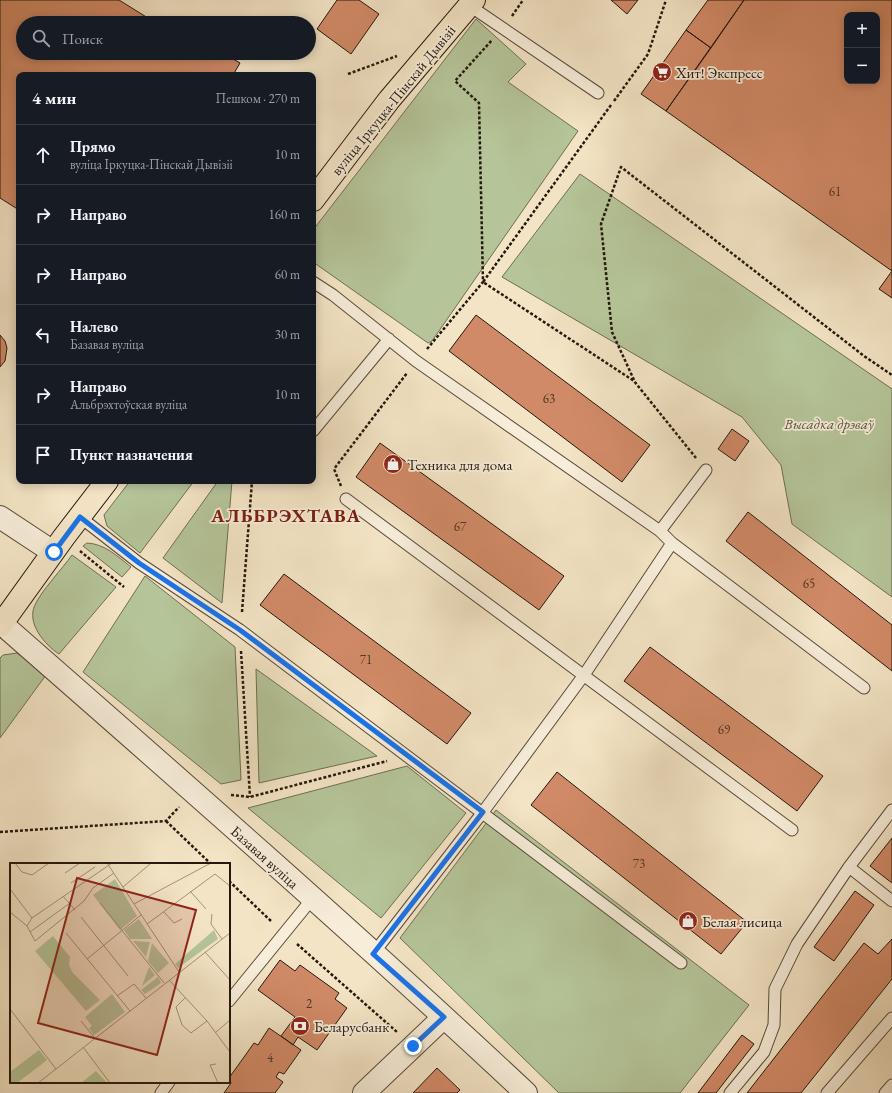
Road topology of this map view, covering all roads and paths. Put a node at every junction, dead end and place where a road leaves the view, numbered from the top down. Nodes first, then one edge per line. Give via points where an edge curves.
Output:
1 (666, 0) edge
2 (472, 3) edge
3 (504, 28) junction
4 (403, 53) dead end
5 (348, 74) dead end
6 (598, 93) dead end
7 (316, 196) edge
8 (484, 282) junction
9 (316, 284) edge
10 (389, 339) junction
11 (416, 361) junction
12 (892, 375) edge
13 (634, 381) junction
14 (316, 427) edge
15 (706, 470) joint
16 (105, 484) edge
17 (346, 499) joint
18 (0, 517) edge
19 (80, 517) junction
20 (660, 532) junction
21 (672, 543) junction
22 (76, 548) dead end
23 (54, 552) junction
24 (124, 587) dead end
25 (1, 625) edge
26 (584, 675) junction
27 (864, 688) dead end
28 (892, 810) edge
29 (483, 812) junction
30 (166, 821) dead end
31 (792, 830) dead end
32 (210, 863) edge
33 (849, 867) junction
34 (230, 882) edge
35 (312, 899) junction
36 (892, 901) edge
37 (283, 933) junction
38 (373, 954) junction
39 (682, 963) dead end
40 (230, 1000) edge
41 (444, 1017) junction
42 (892, 1018) edge
43 (413, 1046) junction
44 (168, 1083) edge
45 (892, 1085) edge
46 (161, 1093) edge
47 (364, 1093) edge
48 (526, 1093) edge
49 (730, 1093) edge
50 (827, 1093) edge
51 (885, 1093) edge

1 - 8 path via 648,54
2 - 3 lane
2 - 7 main road, вуліца Іркуцка-Пінскай Дывізіі via 389,100
3 - 6 lane
3 - 8 path via 455,81 479,103
4 - 5 path
8 - 11 path
8 - 13 path
9 - 10 lane
10 - 11 lane
10 - 14 lane
11 - 17 path via 334,469
11 - 20 lane
12 - 13 path via 621,167 601,224 612,332
13 - 15 path
15 - 20 lane
16 - 19 main road
17 - 26 lane
18 - 23 street
19 - 23 main road
19 - 29 lane via 139,563 240,630
20 - 21 lane
21 - 26 lane
21 - 27 lane
22 - 24 path
23 - 25 main road
25 - 35 street, Базавая вуліца via 194,792
26 - 29 lane
26 - 31 lane
28 - 33 lane
29 - 38 lane
29 - 39 lane
30 - 32 path
33 - 36 lane
33 - 49 lane via 797,944 775,989 774,1025 764,1052
34 - 37 path
35 - 37 lane
35 - 38 street, Базавая вуліца
37 - 40 lane
37 - 43 path
38 - 41 street, Базавая вуліца
41 - 43 street
41 - 48 street, Базавая вуліца
42 - 50 lane
43 - 47 street
44 - 46 lane
45 - 51 lane

